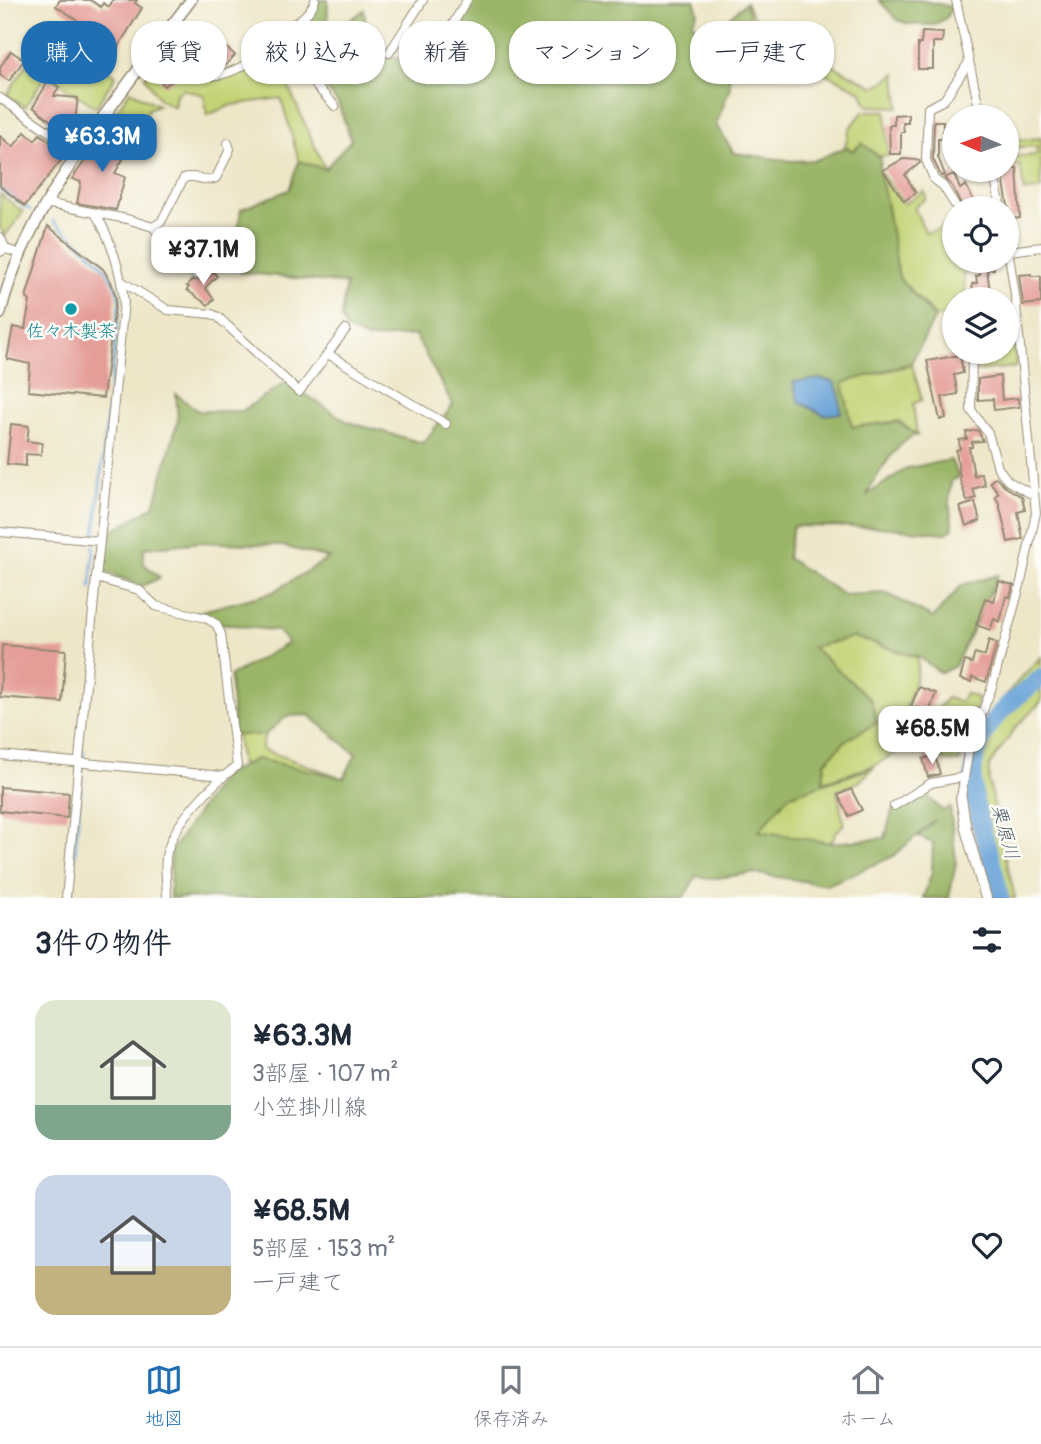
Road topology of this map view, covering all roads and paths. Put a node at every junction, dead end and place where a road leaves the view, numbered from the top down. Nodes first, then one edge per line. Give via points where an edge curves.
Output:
1 (191, 0) edge
2 (315, 0) edge
3 (423, 0) edge
4 (467, 0) edge
5 (956, 0) edge
6 (174, 21) edge
7 (297, 21) edge
8 (455, 21) edge
9 (389, 53) dead end
10 (969, 62) junction
11 (131, 80) edge
12 (315, 84) edge
13 (0, 98) edge
14 (978, 105) edge
15 (335, 106) dead end
16 (228, 143) dead end
17 (79, 152) junction
18 (949, 196) edge
19 (46, 202) junction
20 (95, 213) junction
21 (153, 227) junction
22 (0, 237) edge
23 (1041, 247) edge
24 (1019, 250) edge
25 (3, 251) edge
26 (20, 254) junction
27 (195, 275) dead end
28 (121, 281) junction
29 (0, 314) edge
30 (346, 329) dead end
31 (1019, 339) edge
32 (328, 354) junction
33 (972, 364) edge
34 (446, 424) dead end
35 (1033, 495) junction
36 (1038, 514) edge
37 (0, 532) edge
38 (100, 541) junction
39 (96, 578) junction
40 (0, 755) edge
41 (83, 762) junction
42 (223, 776) junction
43 (963, 777) junction
44 (961, 797) joint
45 (894, 806) dead end
46 (66, 898) edge
47 (167, 898) edge
48 (986, 898) edge

1 - 6 main road
2 - 7 street
3 - 9 street
4 - 8 street
5 - 10 street
10 - 14 street
10 - 18 street via 944,100 928,108 926,160 934,179
11 - 17 main road
12 - 15 street
13 - 17 street
16 - 21 street via 230,149 216,178 184,178 161,222
17 - 19 main road
19 - 20 street
19 - 26 main road
20 - 21 street
20 - 28 street via 105,229
21 - 27 street
22 - 25 street
23 - 24 street
25 - 26 street
26 - 29 main road
28 - 32 street via 168,310 218,317 299,392
28 - 38 street via 124,302
30 - 32 street
31 - 35 street
32 - 34 street
33 - 35 street via 971,410 988,433 998,468 1008,481
35 - 36 street
36 - 43 street
37 - 38 street
38 - 39 street
39 - 41 street
39 - 42 street via 139,590 156,606 216,624 237,766
40 - 41 street
41 - 42 street
41 - 46 street
42 - 47 street via 175,833 167,851
43 - 44 street
43 - 45 street via 931,783
44 - 48 street

